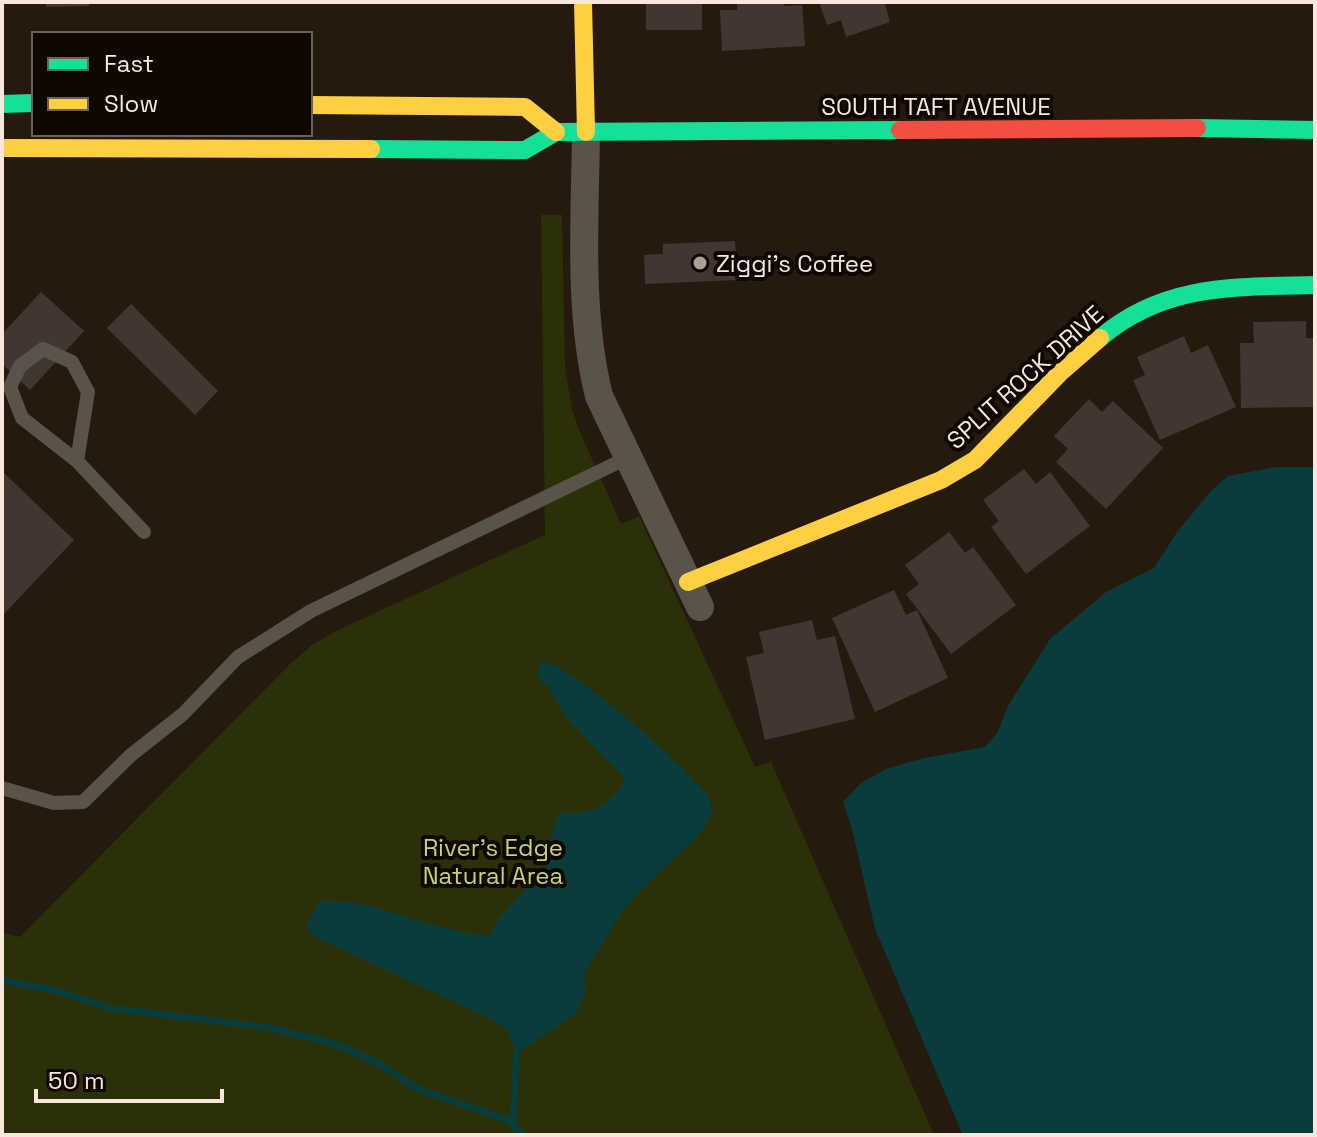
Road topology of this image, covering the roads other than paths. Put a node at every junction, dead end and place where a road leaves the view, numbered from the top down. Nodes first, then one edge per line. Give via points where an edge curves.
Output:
1 (583, 2) edge
2 (32, 103) edge
3 (2, 104) edge
4 (312, 105) edge
5 (1315, 130) edge
6 (556, 132) junction
7 (586, 132) junction
8 (2, 148) edge
9 (1315, 285) edge
10 (627, 458) junction
11 (77, 461) junction
12 (144, 532) dead end
13 (694, 595) joint
14 (2, 788) edge

1 - 7 main road
2 - 3 main road
4 - 6 main road via 525,107
5 - 7 main road, SOUTH TAFT AVENUE
6 - 7 main road, SOUTH TAFT AVENUE
6 - 8 main road, SOUTH TAFT AVENUE via 525,150
7 - 10 street via 590,361 599,396
9 - 13 main road, SPLIT ROCK DRIVE via 1220,287 1182,294 1136,312 1061,372 975,460
10 - 13 street
10 - 14 lane via 311,611 238,657 183,714 83,802 54,803
11 - 11 lane via 88,392 72,362 43,349 20,366 10,387 22,418
11 - 12 lane

